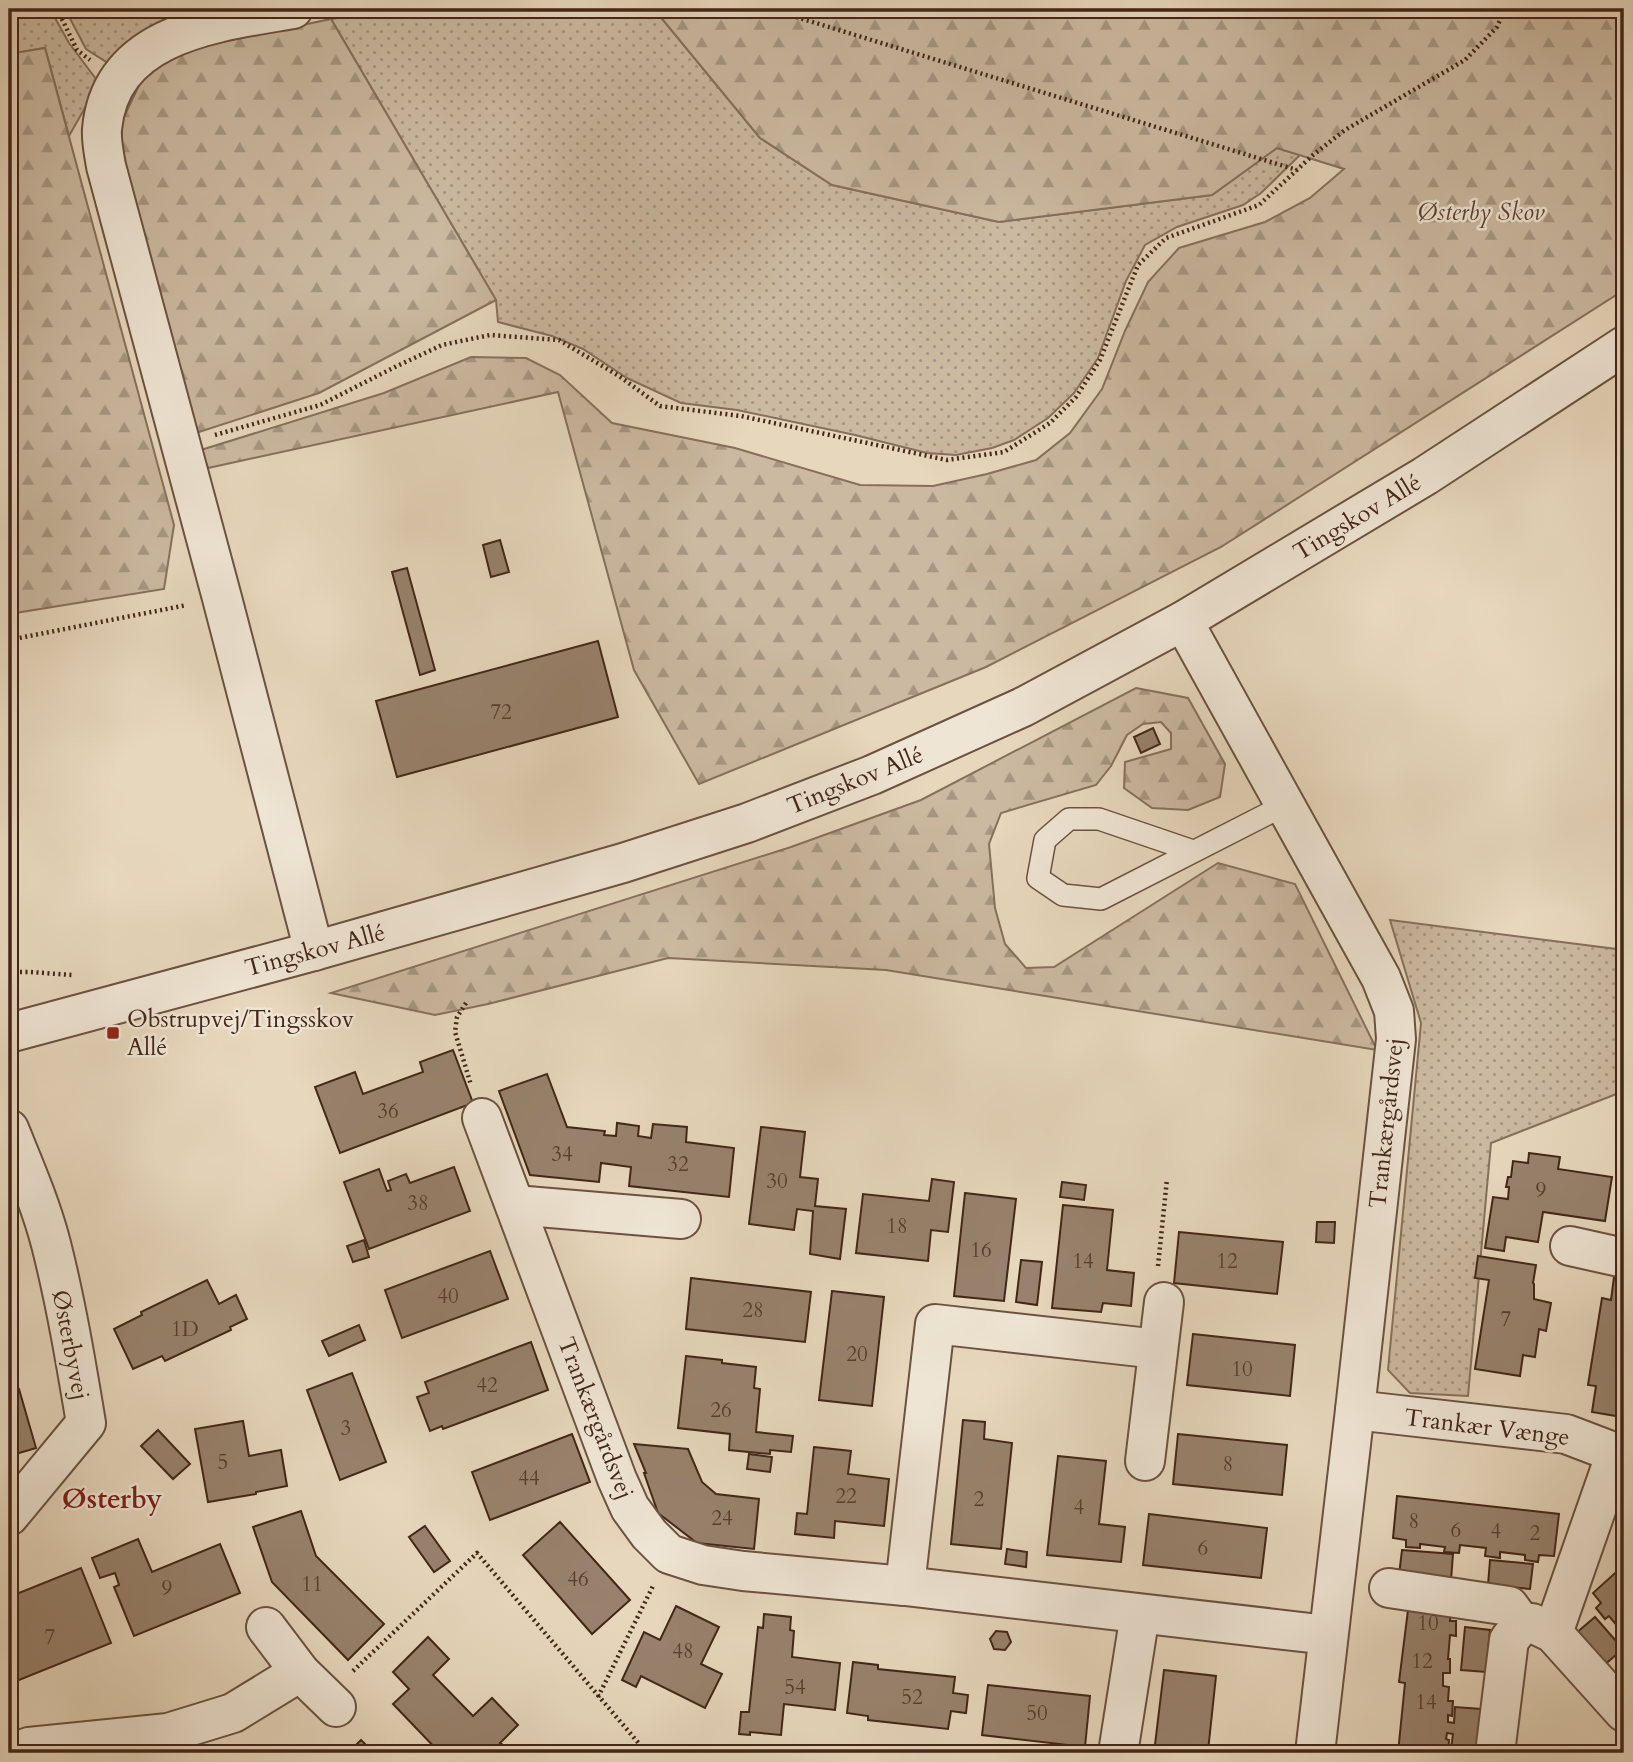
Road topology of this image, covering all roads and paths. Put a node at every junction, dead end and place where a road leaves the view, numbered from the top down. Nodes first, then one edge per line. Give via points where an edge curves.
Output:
1 (57, 9) edge
2 (293, 9) edge
3 (770, 9) edge
4 (1505, 9) edge
5 (116, 82) junction
6 (1297, 170) junction
7 (1624, 346) edge
8 (180, 444) junction
9 (222, 598) junction
10 (1183, 621) junction
11 (9, 640) edge
12 (1285, 805) junction
13 (1193, 851) junction
14 (314, 951) junction
15 (9, 972) edge
16 (80, 976) dead end
17 (466, 1003) dead end
18 (9, 1032) edge
19 (482, 1118) joint
20 (12, 1145) edge
21 (1167, 1179) dead end
22 (516, 1205) junction
23 (681, 1219) dead end
24 (1570, 1246) dead end
25 (1624, 1258) edge
26 (1164, 1302) joint
27 (1158, 1349) junction
28 (1355, 1410) junction
29 (1620, 1456) edge
30 (1145, 1461) dead end
31 (9, 1516) edge
32 (669, 1554) junction
33 (905, 1586) junction
34 (1389, 1588) dead end
35 (1140, 1614) junction
36 (265, 1628) dead end
37 (1538, 1629) junction
38 (1328, 1635) junction
39 (320, 1692) junction
40 (598, 1697) junction
41 (1624, 1712) edge
42 (12, 1753) edge
43 (647, 1753) edge
44 (1118, 1753) edge
45 (1315, 1753) edge
46 (1495, 1753) edge

1 - 5 path via 77,50
2 - 5 street via 189,30 155,45
3 - 6 path
4 - 6 path via 1497,27 1465,60 1345,130
5 - 8 street via 102,130 106,166
6 - 8 path via 1259,205 1166,238 1138,265 1100,360 1076,397 1050,423 1004,452 947,460 741,416 660,406 559,340 491,335 443,345 320,405
7 - 10 street, Tingskov Allé via 1425,476
8 - 9 street
9 - 11 path
9 - 14 street
10 - 12 street, Trankærgårdsvej
10 - 14 street, Tingskov Allé via 1023,707 872,775 759,819 623,863
12 - 13 lane
12 - 28 street, Trankærgårdsvej via 1381,978 1394,1011 1396,1039
13 - 13 lane via 1101,899 1063,895 1038,878 1045,840 1069,819 1100,819
14 - 18 street, Tingskov Allé
15 - 16 path
17 - 19 path via 455,1032
19 - 22 street, Trankærgårdsvej
20 - 31 street, Østerbyvej via 51,1244 86,1423
21 - 26 path via 1156,1294
22 - 23 street
22 - 32 street, Trankærgårdsvej via 617,1479 630,1508
24 - 25 street
26 - 27 street
27 - 30 street
27 - 33 street via 935,1324
28 - 29 street, Trankær Vænge via 1566,1434
28 - 38 street, Trankærgårdsvej
29 - 37 street, Trankær Vænge
32 - 33 street, Trankærgårdsvej via 743,1571
32 - 40 path
33 - 35 street, Trankærgårdsvej
34 - 37 street via 1509,1606
35 - 38 street, Trankærgårdsvej
35 - 44 street
36 - 39 street
37 - 41 street
37 - 46 street, Trankær Vænge via 1509,1640
38 - 45 street, Trankærgårdsvej
39 - 40 path via 477,1553
39 - 42 street via 168,1733 29,1747
40 - 43 path

